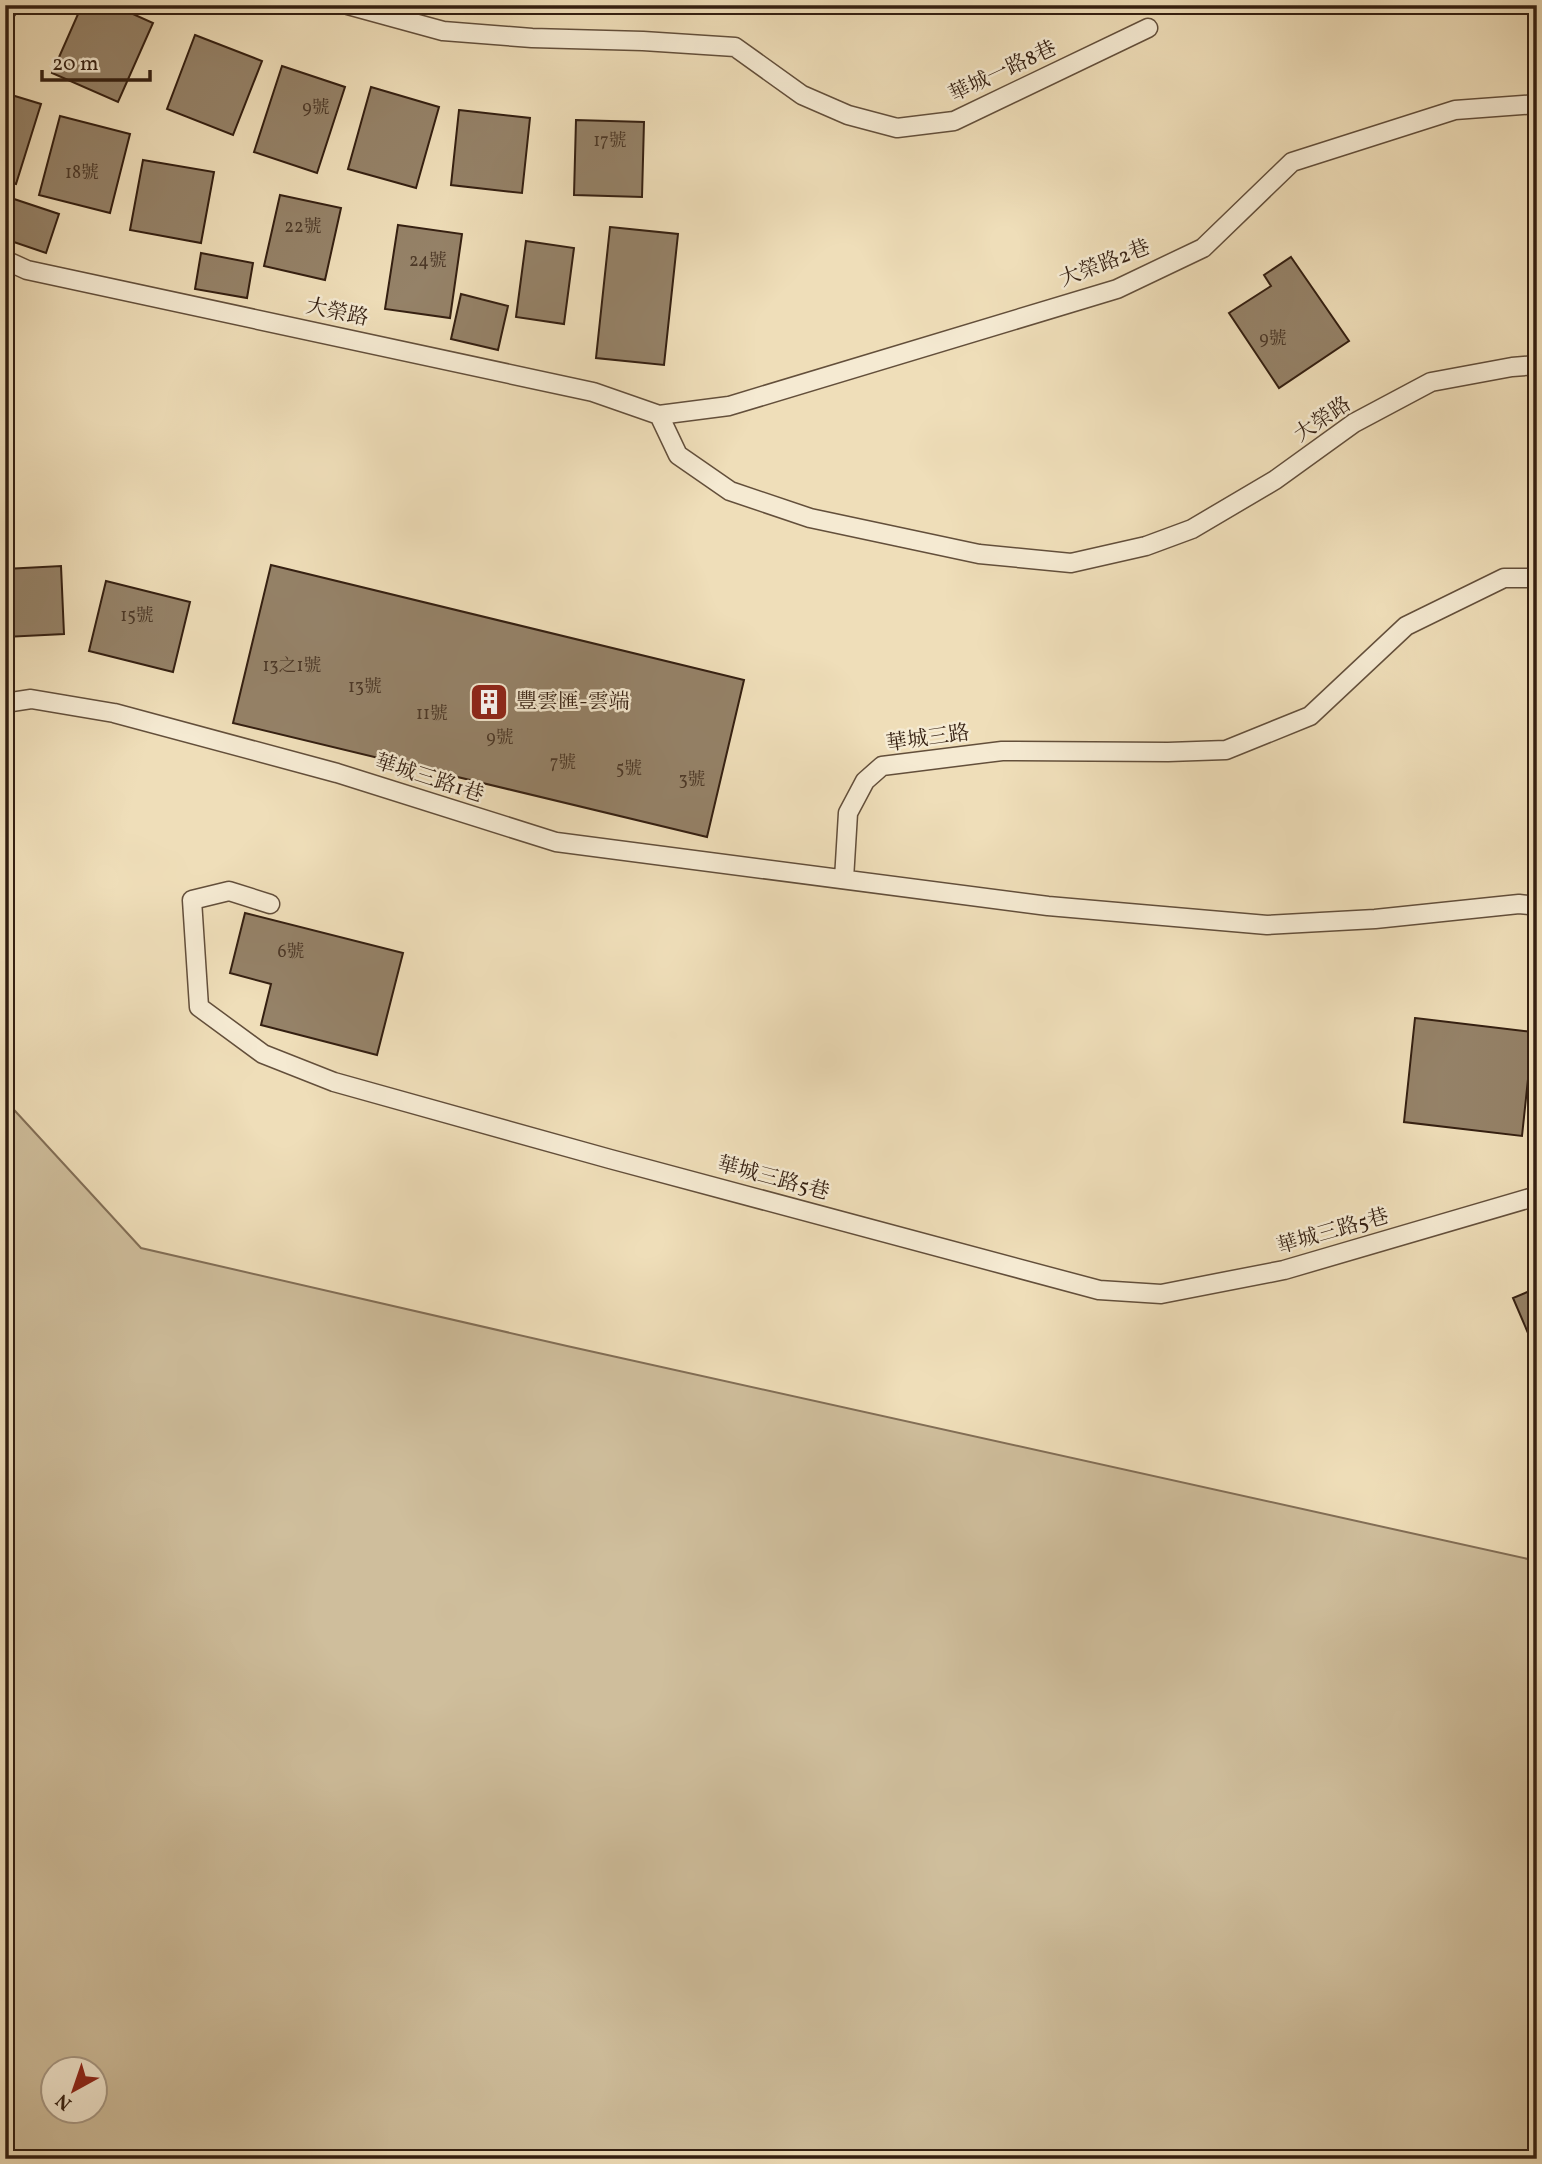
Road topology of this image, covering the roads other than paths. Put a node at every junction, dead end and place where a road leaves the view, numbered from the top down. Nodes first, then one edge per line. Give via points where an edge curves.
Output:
1 (348, 5) edge
2 (1148, 28) dead end
3 (1537, 104) edge
4 (5, 260) edge
5 (1537, 365) edge
6 (659, 415) junction
7 (1537, 578) edge
8 (5, 703) edge
9 (844, 879) junction
10 (270, 904) dead end
11 (1537, 906) edge
12 (1537, 1196) edge

1 - 2 lane, 華城一路8巷 via 443,31 735,47 802,95 848,115 897,128 954,121
3 - 6 lane, 大榮路2巷 via 1455,110 1292,162 1203,248 1117,289 729,406
4 - 6 lane, 大榮路 via 27,270 593,392
5 - 6 lane, 大榮路 via 1431,382 1354,423 1275,481 1192,529 1071,563 979,554 810,518 730,491 678,455
7 - 9 lane, 華城三路 via 1504,578 1406,626 1310,716 1226,750 1002,751 882,766 865,780 848,813
8 - 9 lane, 華城三路1巷 via 31,699 114,713 337,773 556,842
9 - 11 lane via 1048,906 1267,925
10 - 12 lane, 華城三路5巷 via 229,891 192,900 199,1007 263,1054 387,1097 1099,1290 1161,1294 1284,1270

